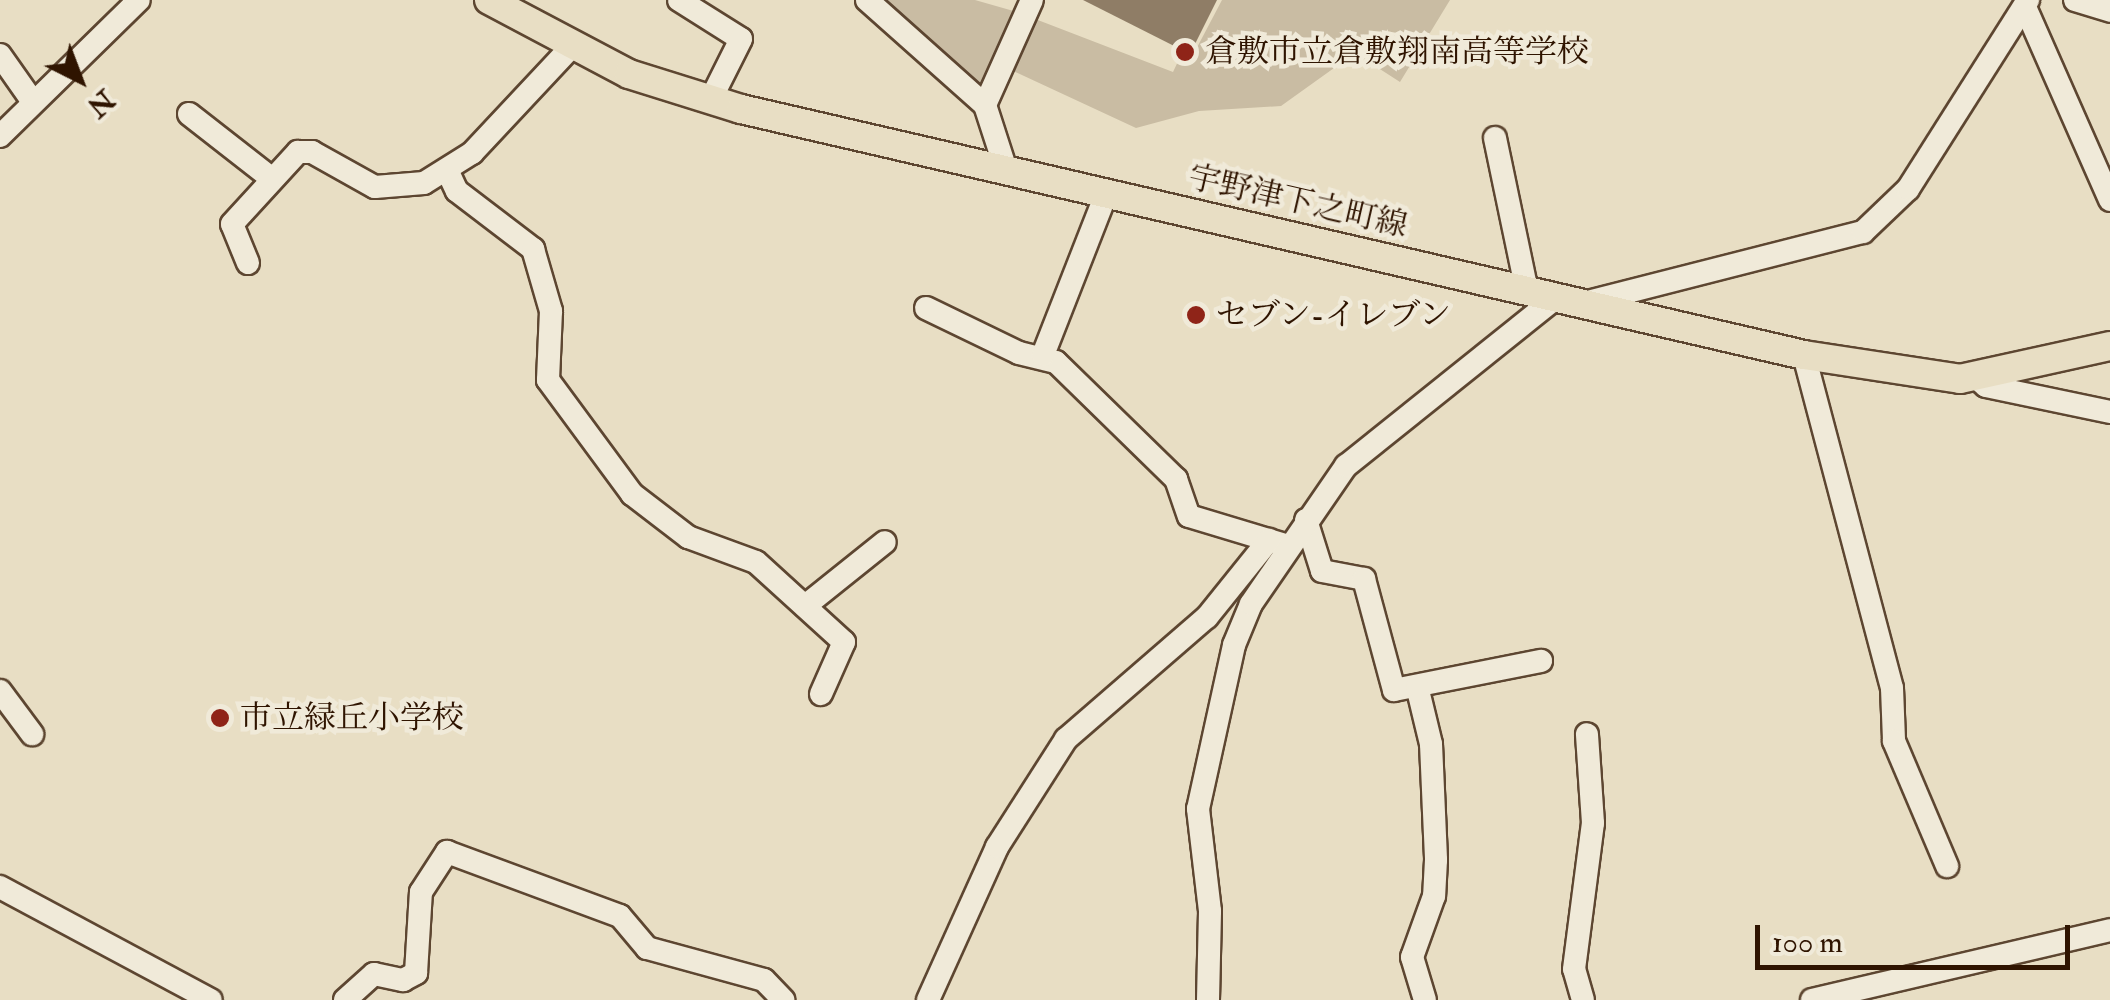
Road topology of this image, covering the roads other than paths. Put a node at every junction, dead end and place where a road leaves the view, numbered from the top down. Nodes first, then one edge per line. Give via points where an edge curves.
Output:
1 (139, 0) edge
2 (489, 0) edge
3 (678, 0) edge
4 (867, 0) edge
5 (1032, 0) edge
6 (2074, 0) edge
7 (2026, 4) edge
8 (2110, 10) edge
9 (573, 45) junction
10 (0, 55) edge
11 (711, 99) junction
12 (32, 102) junction
13 (986, 104) junction
14 (188, 114) dead end
15 (0, 136) edge
16 (1495, 138) dead end
17 (1006, 170) junction
18 (448, 172) junction
19 (271, 178) junction
20 (1106, 194) junction
21 (2110, 200) edge
22 (248, 262) dead end
23 (1527, 291) junction
24 (1568, 301) junction
25 (926, 308) dead end
26 (2110, 346) edge
27 (1804, 355) junction
28 (1042, 356) junction
29 (1978, 378) junction
30 (2110, 412) edge
31 (1306, 520) junction
32 (885, 542) dead end
33 (1279, 543) junction
34 (805, 606) junction
35 (1541, 661) dead end
36 (1417, 686) junction
37 (0, 691) edge
38 (820, 694) dead end
39 (32, 734) dead end
40 (1587, 734) dead end
41 (1947, 866) dead end
42 (0, 887) edge
43 (2110, 930) edge
44 (1908, 988) edge
45 (211, 1000) edge
46 (345, 1000) edge
47 (783, 1000) edge
48 (928, 1000) edge
49 (1208, 1000) edge
50 (1425, 1000) edge
51 (1583, 1000) edge
52 (1812, 1000) edge

1 - 12 street
2 - 9 main road, 宇野津下之町線
3 - 11 street via 740,39
4 - 13 street
5 - 13 street
6 - 8 street
7 - 21 street
7 - 24 street via 1908,189 1863,232
9 - 11 main road, 宇野津下之町線 via 629,74
9 - 18 street
10 - 12 street
11 - 17 main road, 宇野津下之町線
12 - 15 street
13 - 17 street
14 - 19 street
16 - 23 street
17 - 20 main road, 宇野津下之町線
18 - 19 street via 375,187 312,152 298,152
18 - 34 street via 457,191 534,248 552,311 548,380 583,436 654,516 688,537 756,562
19 - 22 street via 232,224
20 - 23 main road, 宇野津下之町線
20 - 28 street
23 - 24 main road, 宇野津下之町線
24 - 27 main road, 宇野津下之町線
24 - 31 street via 1346,466
25 - 28 street via 1019,353
26 - 29 main road, 宇野津下之町線
27 - 29 main road, 宇野津下之町線 via 1924,377
27 - 41 street via 1892,688 1894,741
28 - 33 street via 1145,444 1176,479 1190,516
29 - 30 street via 1986,386
31 - 33 street
31 - 36 street via 1322,571 1364,578 1394,690
32 - 34 street
33 - 48 street via 1207,617 1066,738 997,847
33 - 49 street via 1234,646 1198,809 1210,911
34 - 38 street via 844,642
35 - 36 street
36 - 50 street via 1430,744 1436,860 1434,896 1412,957
37 - 39 street
40 - 51 street via 1594,823 1574,969
42 - 45 street
43 - 44 street
44 - 52 street
46 - 47 street via 374,974 404,980 416,973 421,892 446,852 620,916 647,948 764,980

